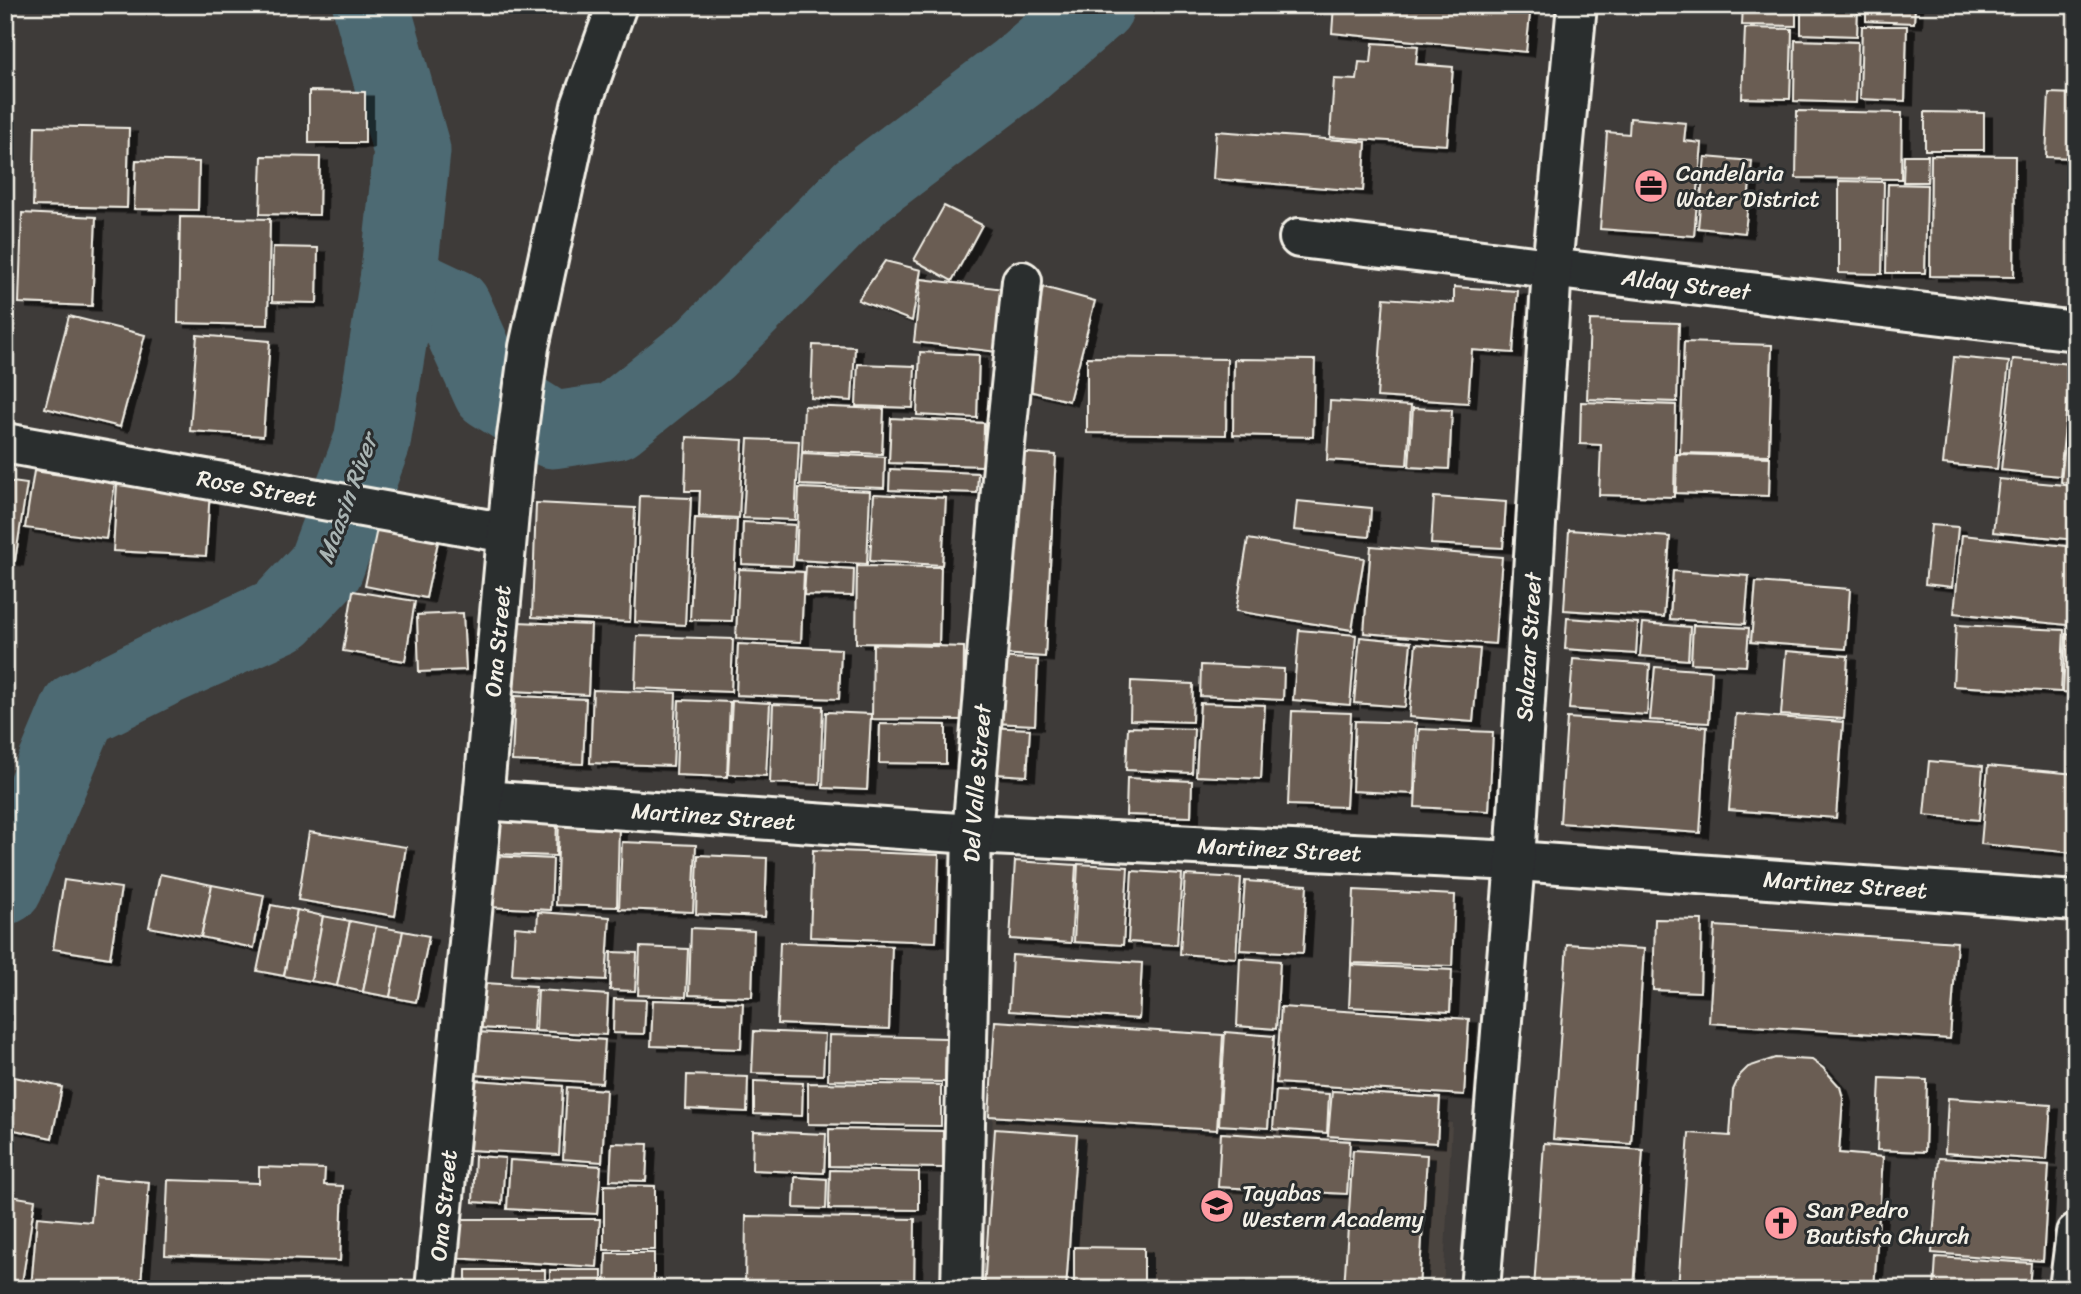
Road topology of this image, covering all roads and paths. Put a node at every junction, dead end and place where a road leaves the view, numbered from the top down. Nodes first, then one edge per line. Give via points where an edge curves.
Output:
1 (617, 5) edge
2 (1577, 5) edge
3 (1299, 237) dead end
4 (1552, 268) junction
5 (1022, 282) dead end
6 (2076, 331) edge
7 (5, 443) edge
8 (507, 533) junction
9 (483, 800) junction
10 (972, 834) junction
11 (1515, 861) junction
12 (2076, 901) edge
13 (2076, 1233) edge
14 (435, 1289) edge
15 (961, 1289) edge
16 (1480, 1289) edge
17 (2069, 1289) edge

1 - 8 street, Ona Street via 581,106 529,347
2 - 4 street, Salazar Street
3 - 4 street, Alday Street
4 - 6 street, Alday Street
4 - 11 street, Salazar Street
5 - 10 street, Del Valle Street
7 - 8 street, Rose Street
8 - 9 street, Ona Street
9 - 10 street, Martinez Street
9 - 14 street, Ona Street
10 - 11 street, Martinez Street
10 - 15 street, Del Valle Street
11 - 12 street, Martinez Street
11 - 16 street, Salazar Street
13 - 17 street

